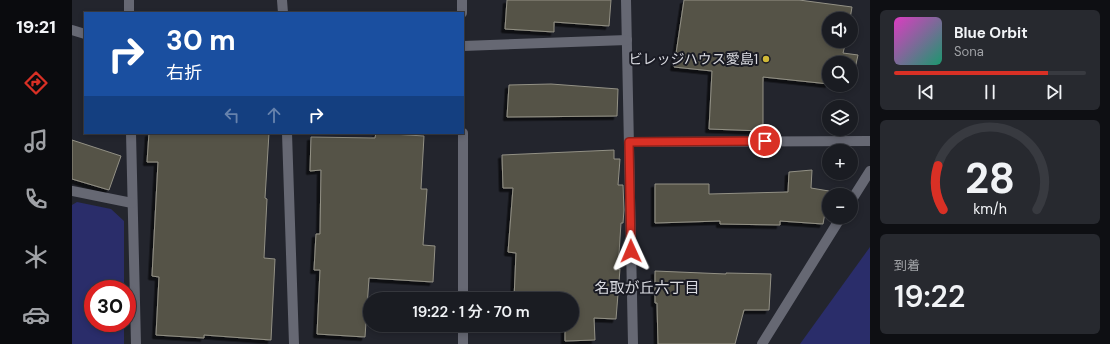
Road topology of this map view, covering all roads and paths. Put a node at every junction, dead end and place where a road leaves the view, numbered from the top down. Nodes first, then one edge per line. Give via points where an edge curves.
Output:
1 (129, 0) edge
2 (282, 0) edge
3 (462, 0) edge
4 (626, 0) edge
5 (129, 12) edge
6 (283, 12) edge
7 (462, 12) edge
8 (72, 30) edge
9 (84, 34) edge
10 (627, 40) junction
11 (464, 46) edge
12 (131, 134) edge
13 (287, 134) edge
14 (463, 134) edge
15 (870, 141) edge
16 (629, 142) junction
17 (870, 171) edge
18 (858, 190) edge
19 (72, 191) edge
20 (132, 203) junction
21 (837, 224) edge
22 (463, 292) edge
23 (463, 332) edge
24 (136, 344) edge
25 (294, 344) edge
26 (463, 344) edge
27 (633, 344) edge
28 (762, 344) edge

1 - 5 street
2 - 6 street
3 - 7 street
4 - 10 street
8 - 9 street
10 - 11 street
10 - 16 street
12 - 20 street
13 - 25 street
14 - 22 street
15 - 16 street
16 - 27 street
17 - 18 street
19 - 20 street
20 - 24 street
21 - 28 street
23 - 26 street

